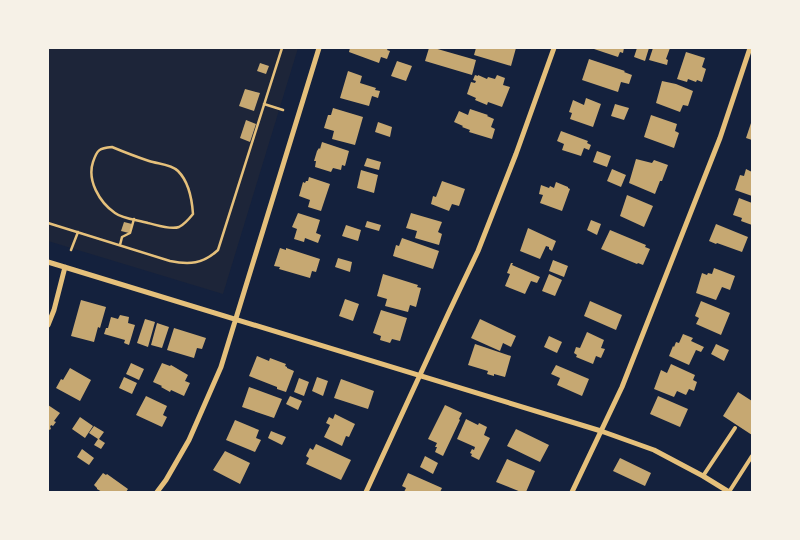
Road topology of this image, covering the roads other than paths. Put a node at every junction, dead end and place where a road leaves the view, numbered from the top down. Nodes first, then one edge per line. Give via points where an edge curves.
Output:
1 (319, 48) edge
2 (554, 48) edge
3 (750, 48) edge
4 (48, 262) edge
5 (65, 267) junction
6 (235, 320) junction
7 (48, 325) edge
8 (420, 376) junction
9 (735, 428) dead end
10 (601, 431) junction
11 (752, 456) edge
12 (703, 476) junction
13 (157, 492) edge
14 (366, 492) edge
15 (572, 492) edge
16 (728, 492) edge

1 - 6 street
2 - 8 street via 478,251
3 - 10 street via 716,148 622,387
4 - 5 street
5 - 6 street
5 - 7 street
6 - 8 street
6 - 13 street via 221,367 189,440
8 - 10 street
8 - 14 street
9 - 12 lane
10 - 12 street via 654,450
10 - 15 street
11 - 16 lane
12 - 16 street

